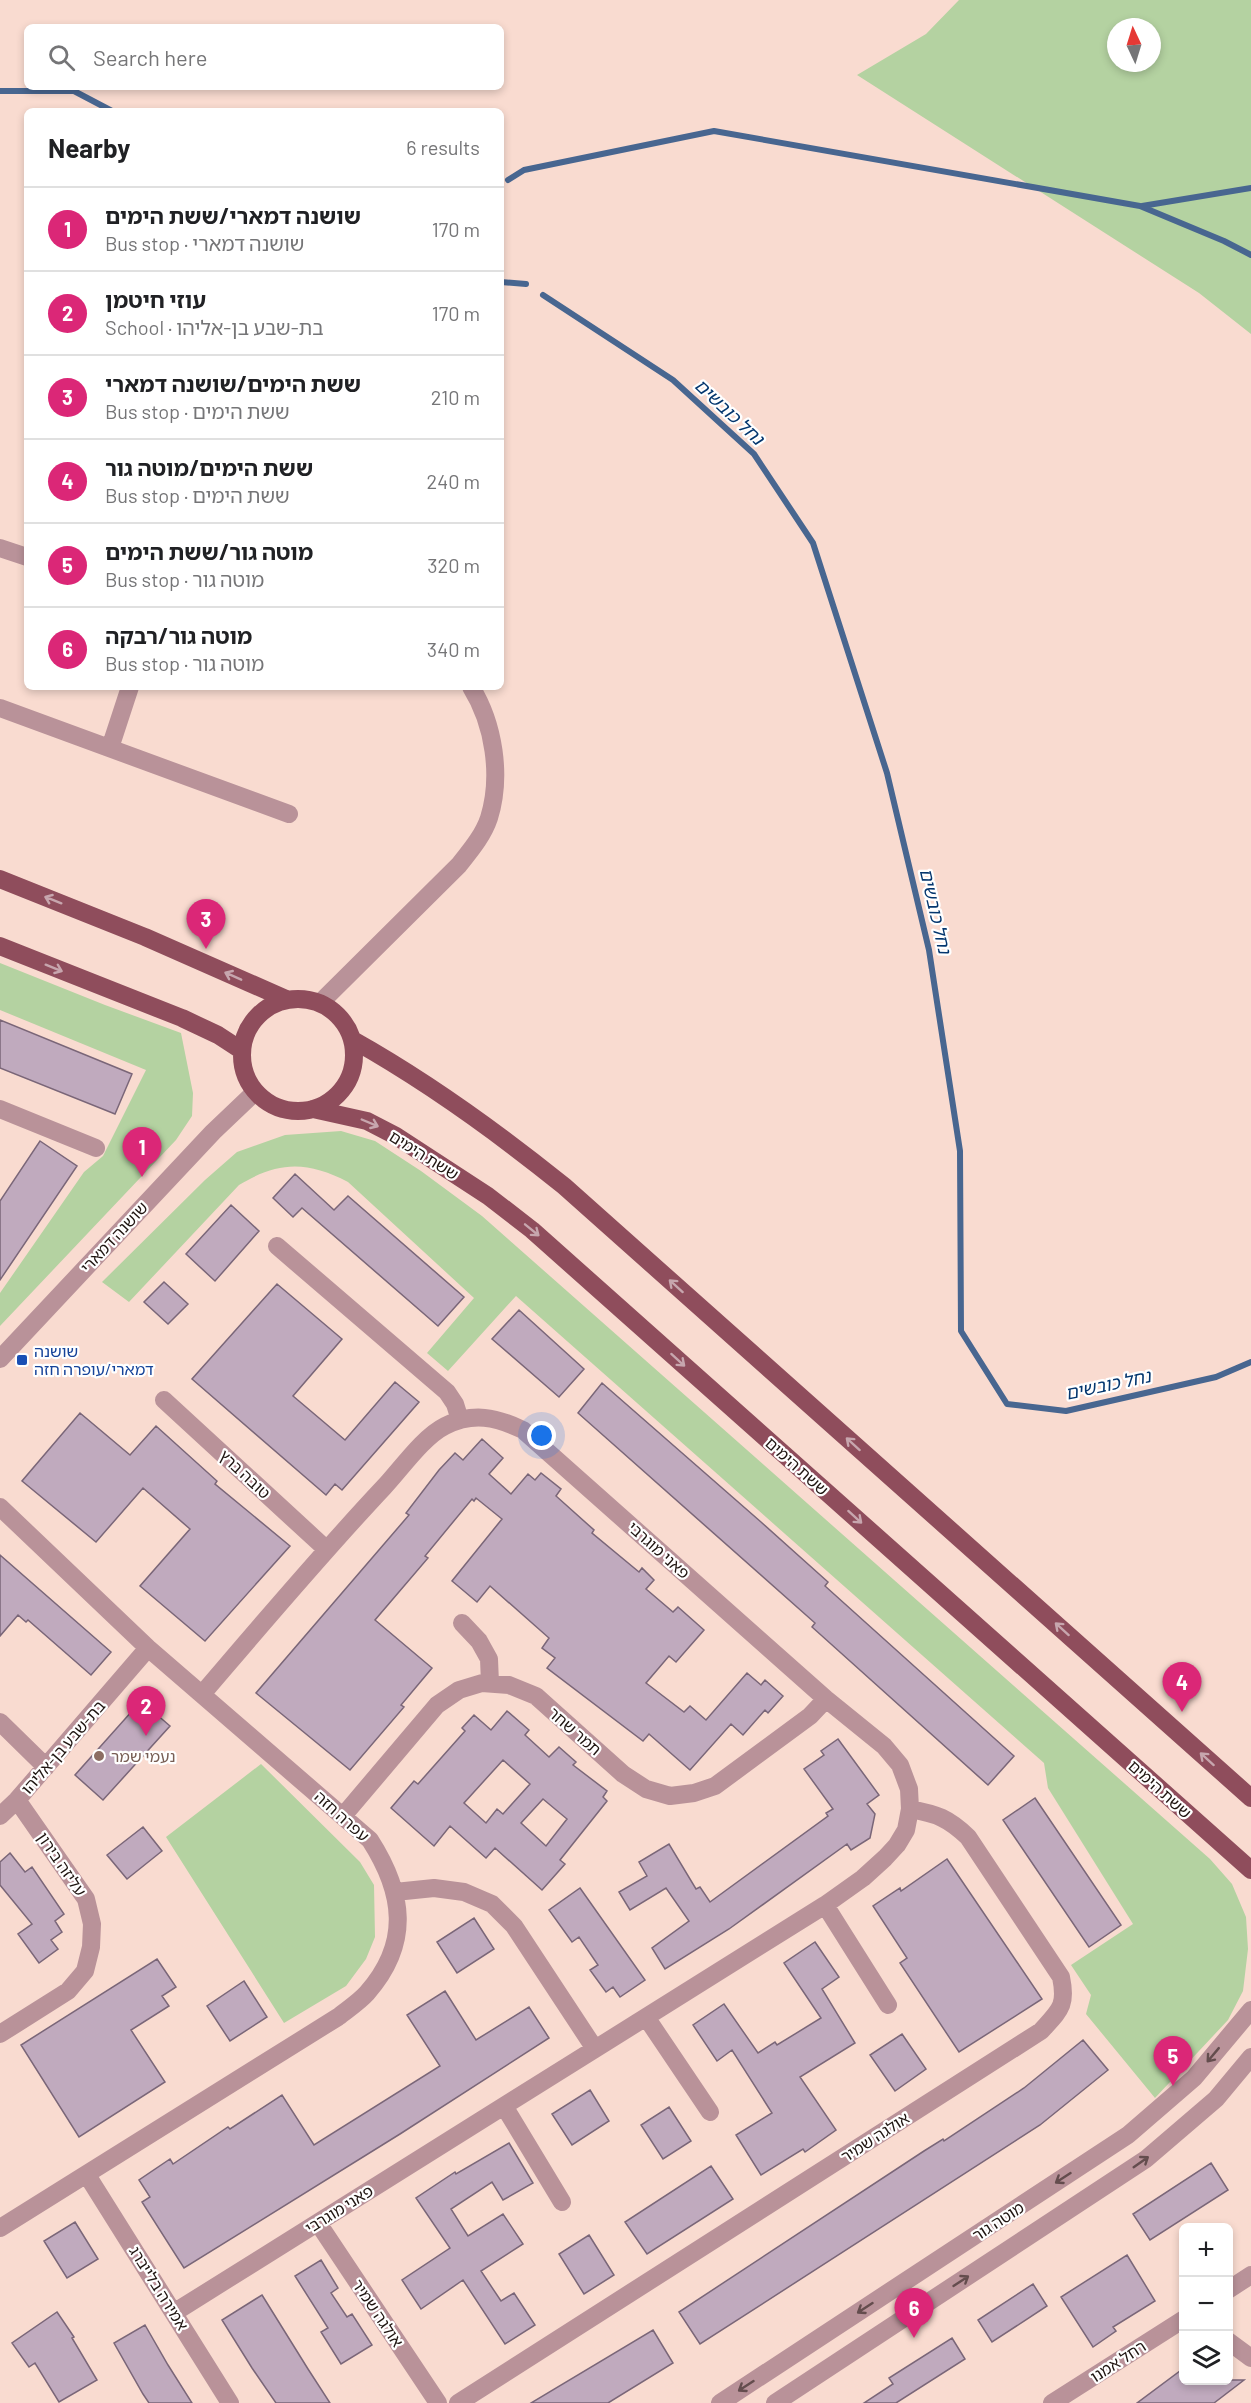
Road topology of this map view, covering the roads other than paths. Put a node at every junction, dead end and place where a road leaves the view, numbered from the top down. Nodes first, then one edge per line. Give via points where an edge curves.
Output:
1 (0, 548) edge
2 (24, 556) edge
3 (129, 690) edge
4 (472, 690) edge
5 (0, 708) edge
6 (110, 748) junction
7 (289, 814) dead end
8 (0, 879) edge
9 (0, 946) edge
10 (286, 999) junction
11 (320, 1002) junction
12 (353, 1040) junction
13 (241, 1050) junction
14 (255, 1092) junction
15 (313, 1109) junction
16 (1, 1110) edge
17 (96, 1148) dead end
18 (277, 1246) dead end
19 (0, 1359) edge
20 (164, 1400) dead end
21 (460, 1420) junction
22 (0, 1507) edge
23 (326, 1549) junction
24 (462, 1623) dead end
25 (148, 1648) junction
26 (490, 1683) junction
27 (203, 1693) junction
28 (826, 1699) junction
29 (0, 1722) edge
30 (46, 1767) junction
31 (1250, 1796) edge
32 (17, 1800) junction
33 (910, 1809) junction
34 (0, 1816) edge
35 (343, 1816) junction
36 (1249, 1870) edge
37 (395, 1892) junction
38 (825, 1905) junction
39 (888, 2005) dead end
40 (1251, 2010) edge
41 (646, 2017) junction
42 (0, 2034) edge
43 (595, 2049) junction
44 (1251, 2057) edge
45 (504, 2106) junction
46 (710, 2112) dead end
47 (87, 2175) junction
48 (562, 2202) dead end
49 (318, 2223) junction
50 (0, 2228) edge
51 (1251, 2275) edge
52 (1233, 2287) edge
53 (175, 2312) junction
54 (1179, 2322) edge
55 (1233, 2345) edge
56 (1251, 2358) edge
57 (773, 2369) junction
58 (787, 2400) edge
59 (230, 2403) edge
60 (438, 2403) edge
61 (458, 2403) edge
62 (720, 2403) edge
63 (1052, 2403) edge

1 - 2 street
3 - 6 street
4 - 11 street via 490,728 494,768 488,819 459,865
5 - 6 street
6 - 7 street
10 -> 8 main road
9 -> 13 main road via 182,1018
10 - 11 main road
10 - 13 main road via 255,1017
11 - 12 main road via 335,1011
12 - 15 main road via 355,1057 342,1090
31 -> 12 main road via 564,1186 473,1115
13 - 14 main road via 242,1065
14 - 15 main road via 282,1109
14 - 19 street, שושנה דמארי
15 -> 36 main road, ששת הימים via 367,1121 396,1136 532,1230
16 - 17 street
18 - 21 street via 447,1392
20 - 23 street, טובה ברץ
21 - 23 street via 432,1435
21 - 28 street, פאני מוגרבי via 503,1420 523,1430
22 - 25 street, עפרה חזה
23 - 27 street
24 - 26 street via 489,1659
25 - 27 street, עפרה חזה
25 - 30 street, בת-שבע בן-אליהו
26 - 28 street, תמר שחר via 509,1685 536,1696 623,1774 646,1789 670,1796 715,1786 810,1716
26 - 35 street, תמר שחר via 459,1690 437,1705
27 - 35 street, עפרה חזה
28 - 33 street, פאני מוגרבי via 884,1746 900,1765 909,1789
29 - 30 street
30 - 32 street, בת-שבע בן-אליהו
32 - 34 street, בת-שבע בן-אליהו
32 - 42 street, עליזה בירון via 86,1899 92,1924 91,1947 84,1971 69,1991
33 - 38 street, פאני מוגרבי via 906,1830 897,1845 863,1878
33 - 61 street, אולגה שמיר via 938,1814 968,1837 1061,1977 1065,1996 1058,2013 1041,2031
35 - 37 street, עפרה חזה via 370,1840 385,1863
37 - 43 street via 464,1892 492,1904 514,1926
37 - 47 street, עפרה חזה via 395,1946 366,1995 338,2017
38 - 39 street
38 - 41 street, פאני מוגרבי
40 -> 57 street, מוטה גור via 1194,2078 1128,2135
41 - 43 street, פאני מוגרבי
41 - 46 street
43 - 45 street, פאני מוגרבי
58 -> 44 street, מוטה גור via 1146,2159 1216,2099
45 - 48 street
45 - 49 street, פאני מוגרבי
47 - 50 street, עפרה חזה
47 - 53 street, אמירה בלייברג
49 - 53 street, פאני מוגרבי
49 - 60 street, אולגה שמיר
51 - 52 street
53 - 59 street, אמירה בלייברג
54 - 63 street, רחל אמנו
55 - 56 street
57 - 58 street
57 -> 62 street, מוטה גור

